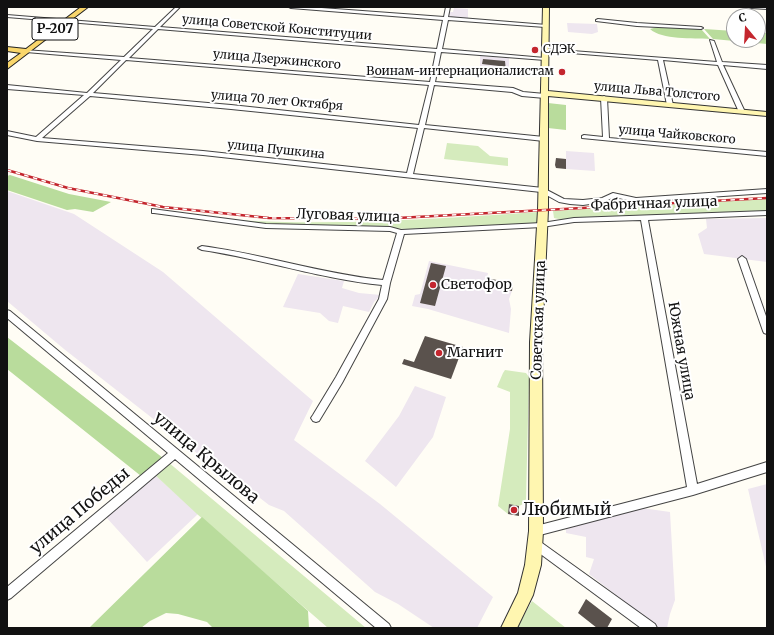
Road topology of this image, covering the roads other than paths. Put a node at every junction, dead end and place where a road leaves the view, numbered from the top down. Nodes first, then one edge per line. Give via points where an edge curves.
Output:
1 (85, 7) edge
2 (178, 7) edge
3 (291, 7) edge
4 (448, 7) edge
5 (546, 7) edge
6 (751, 7) edge
7 (767, 8) edge
8 (7, 16) edge
9 (446, 18) junction
10 (598, 20) dead end
11 (66, 21) junction
12 (544, 26) junction
13 (701, 28) dead end
14 (157, 29) junction
15 (712, 41) dead end
16 (7, 49) edge
17 (546, 50) junction
18 (26, 51) junction
19 (439, 51) junction
20 (125, 58) junction
21 (545, 59) junction
22 (660, 59) junction
23 (720, 63) junction
24 (7, 67) edge
25 (767, 67) edge
26 (432, 84) junction
27 (7, 87) edge
28 (88, 95) junction
29 (545, 95) junction
30 (604, 98) junction
31 (670, 105) junction
32 (742, 112) junction
33 (767, 114) edge
34 (422, 126) junction
35 (7, 133) edge
36 (584, 137) dead end
37 (37, 139) junction
38 (544, 139) junction
39 (606, 139) junction
40 (767, 154) edge
41 (410, 174) junction
42 (543, 190) junction
43 (767, 191) edge
44 (154, 211) dead end
45 (767, 213) edge
46 (644, 217) junction
47 (542, 225) junction
48 (401, 232) junction
49 (202, 248) dead end
50 (742, 259) dead end
51 (386, 283) junction
52 (7, 313) edge
53 (767, 331) edge
54 (316, 418) dead end
55 (174, 453) junction
56 (767, 468) edge
57 (693, 490) junction
58 (535, 537) junction
59 (7, 594) edge
60 (385, 628) edge
61 (509, 628) edge
62 (651, 628) edge

1 - 11 main road, Р-207
2 - 14 street
3 - 9 street
4 - 9 street
5 - 12 main road, Советская улица
6 - 7 street
8 - 11 street, улица Советской Конституции
9 - 12 street
9 - 19 street
10 - 13 street via 638,26
11 - 14 street, улица Советской Конституции
11 - 18 main road, Р-207
12 - 17 main road, Советская улица
14 - 19 street, улица Советской Конституции
14 - 20 street
15 - 23 street
16 - 18 main road, улица Дзержинского / Р-207
17 - 21 main road, Советская улица
17 - 22 street
18 - 20 street, улица Дзержинского
18 - 24 main road, Р-207
19 - 21 street, улица Советской Конституции
19 - 26 street
20 - 26 street, улица Дзержинского
20 - 28 street
21 - 29 main road, Советская улица
22 - 23 street
22 - 31 street
23 - 25 street
23 - 32 street
26 - 29 street, улица Дзержинского
26 - 34 street
27 - 28 street, улица 70 лет Октября
28 - 34 street, улица 70 лет Октября
28 - 37 street
29 - 30 main road, улица Льва Толстого
29 - 38 main road, Советская улица
30 - 31 main road, улица Льва Толстого
30 - 39 street
31 - 32 main road, улица Льва Толстого
32 - 33 main road, улица Льва Толстого
34 - 38 street, улица 70 лет Октября
34 - 41 street
35 - 37 street, улица Пушкина
36 - 39 street, улица Чайковского
37 - 41 street, улица Пушкина
38 - 42 main road, Советская улица
39 - 40 street, улица Чайковского
41 - 42 street, улица Пушкина
42 - 43 street via 566,202 605,199 613,195 636,200
42 - 47 main road, Советская улица
44 - 48 street, Луговая улица via 266,226 390,229
45 - 46 street, Фабричная улица
46 - 47 street, Фабричная улица via 574,220
46 - 57 street, Южная улица
47 - 48 street, Луговая улица
47 - 58 main road, Советская улица via 536,342
48 - 51 street
49 - 51 street via 250,256 347,279
50 - 53 street
51 - 54 street via 383,299
52 - 55 street, улица Крылова
55 - 59 street, улица Победы
55 - 60 street, улица Крылова
56 - 57 street
57 - 58 street
58 - 61 main road, Советская улица via 533,565 525,595
58 - 62 street

